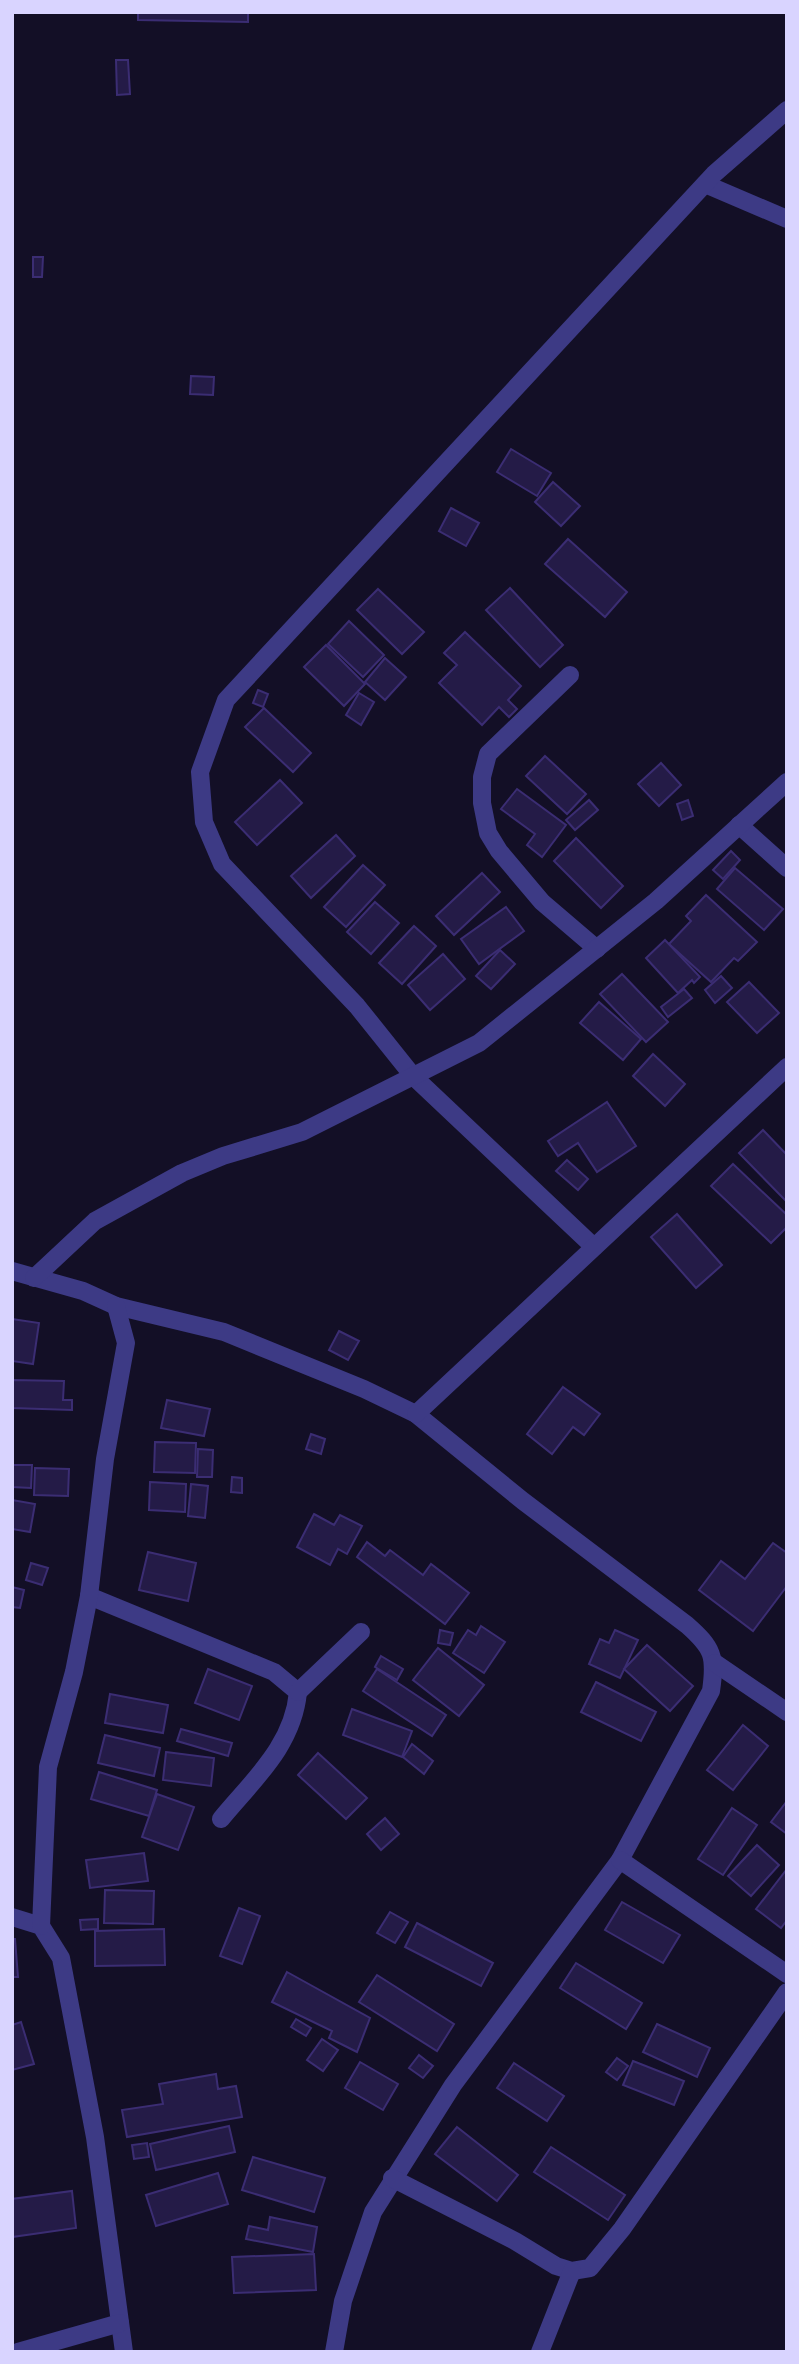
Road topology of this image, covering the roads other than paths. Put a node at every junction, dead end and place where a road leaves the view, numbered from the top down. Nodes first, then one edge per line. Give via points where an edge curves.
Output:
1 (787, 110) edge
2 (705, 184) junction
3 (787, 219) edge
4 (570, 675) dead end
5 (787, 782) edge
6 (739, 825) junction
7 (787, 868) edge
8 (597, 949) junction
9 (787, 1067) edge
10 (413, 1076) junction
11 (594, 1247) junction
12 (12, 1271) edge
13 (34, 1278) junction
14 (116, 1306) junction
15 (416, 1414) junction
16 (89, 1596) junction
17 (361, 1632) dead end
18 (715, 1663) junction
19 (298, 1692) junction
20 (787, 1712) edge
21 (221, 1819) dead end
22 (620, 1860) junction
23 (12, 1917) edge
24 (41, 1926) junction
25 (787, 1974) edge
26 (787, 1992) edge
27 (392, 2178) junction
28 (572, 2272) junction
29 (120, 2323) junction
30 (18, 2352) edge
31 (124, 2352) edge
32 (334, 2352) edge
33 (540, 2352) edge

1 - 2 street
2 - 3 street
2 - 10 street via 226,700 200,772 204,821 222,864 357,1006
4 - 8 street via 488,754 482,803 488,833 499,850 542,902
5 - 6 street
6 - 7 street
6 - 8 street
8 - 10 street via 479,1044
9 - 11 street
10 - 11 street
10 - 13 street via 292,1137 182,1173 95,1221
11 - 15 street
12 - 13 street
13 - 14 street via 83,1291
14 - 15 street via 224,1332
14 - 16 street via 126,1343 104,1459
15 - 18 street via 687,1625 706,1642
16 - 19 street via 274,1672
16 - 24 street via 48,1767
17 - 19 street
18 - 20 street
18 - 22 street via 711,1691
19 - 21 street via 296,1714 285,1742
22 - 25 street
22 - 27 street via 453,2085
23 - 24 street
24 - 29 street via 61,1958 78,2034
26 - 28 street via 622,2229 590,2268
27 - 28 street
27 - 32 street via 373,2212 343,2301
28 - 33 street
29 - 30 street
29 - 31 street

